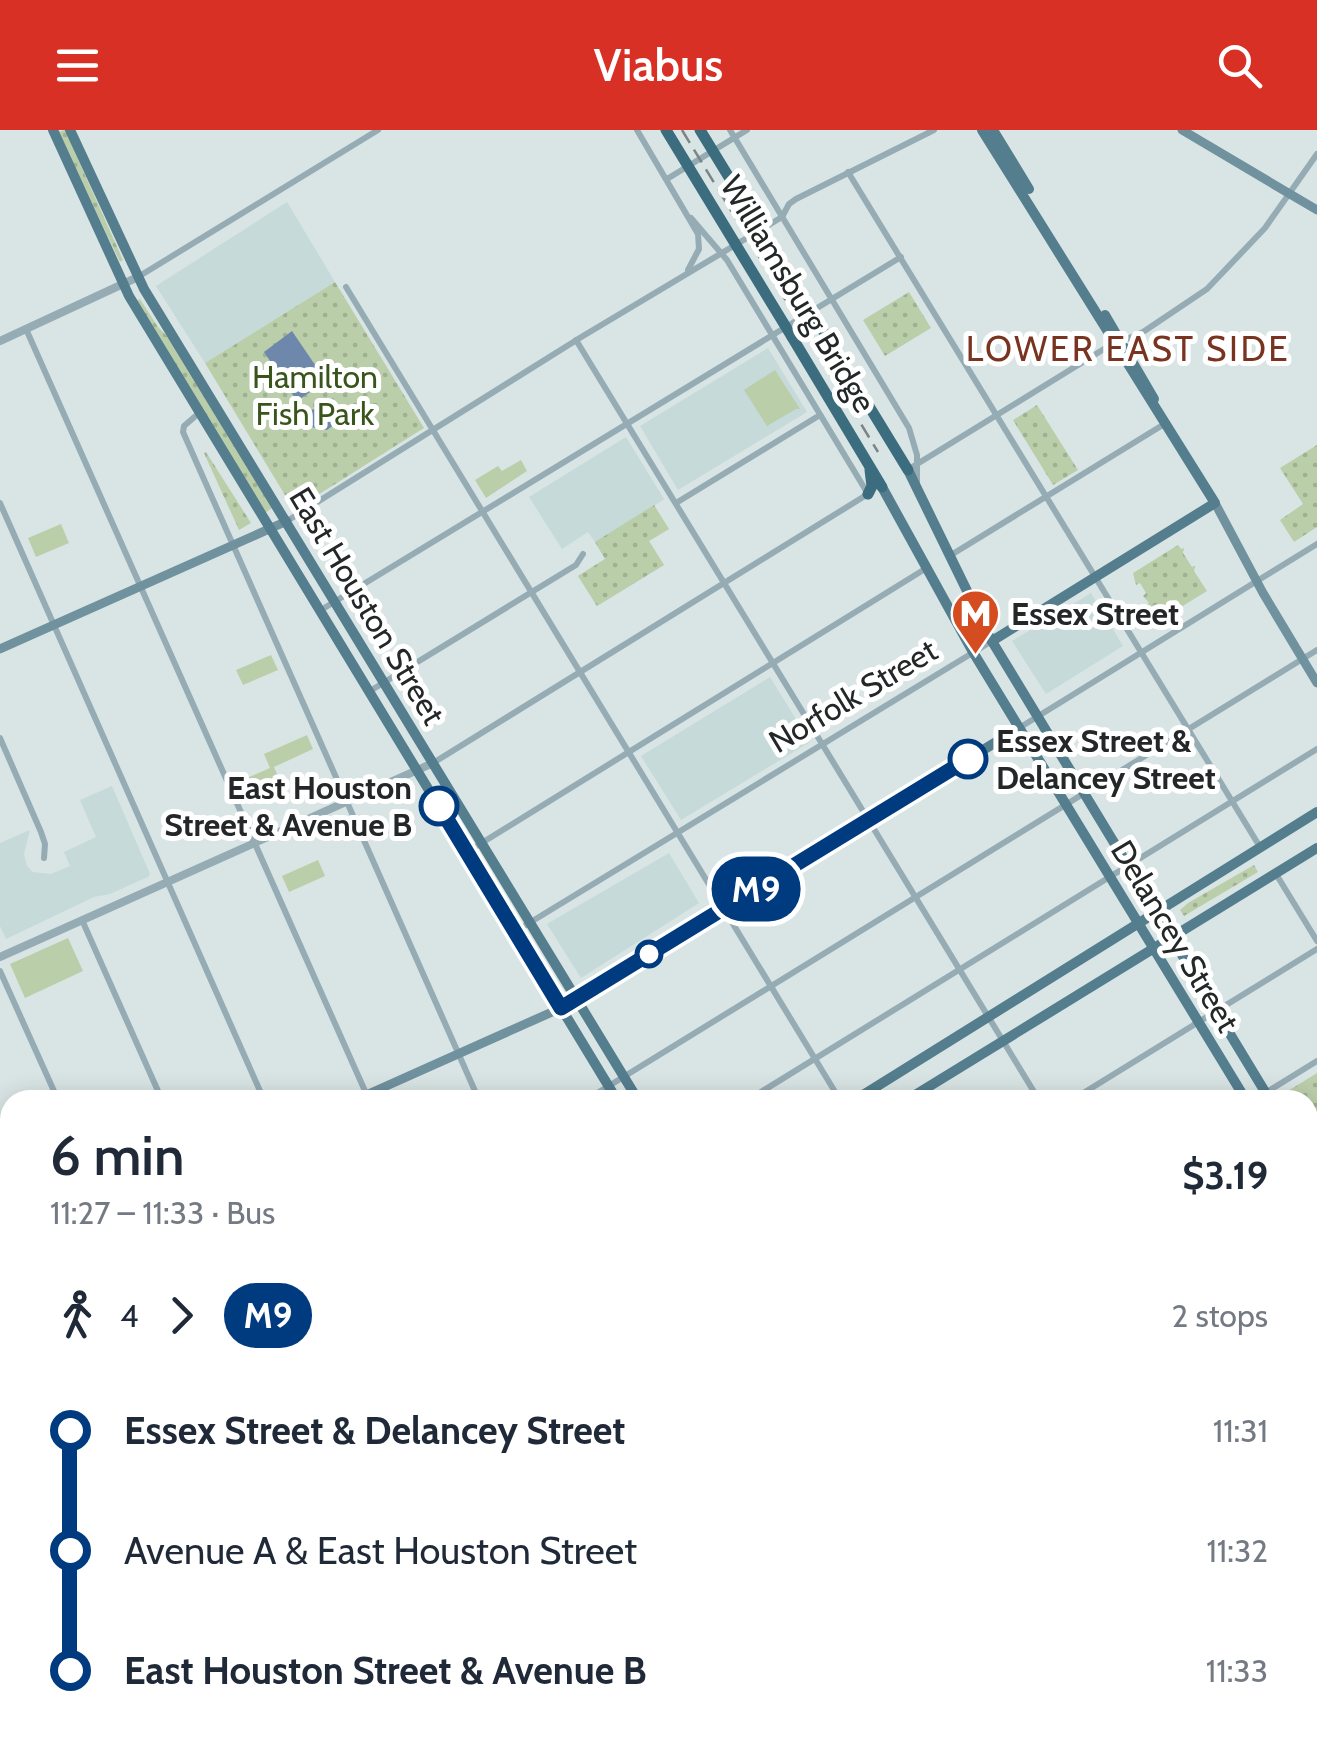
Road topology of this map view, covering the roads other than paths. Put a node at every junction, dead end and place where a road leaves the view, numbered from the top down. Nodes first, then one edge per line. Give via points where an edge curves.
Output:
1 (53, 130) edge
2 (70, 130) edge
3 (378, 130) edge
4 (637, 130) edge
5 (666, 130) edge
6 (700, 130) edge
7 (747, 130) edge
8 (934, 130) edge
9 (982, 130) edge
10 (992, 130) edge
11 (1182, 130) edge
12 (732, 134) edge
13 (1317, 154) edge
14 (848, 172) junction
15 (667, 180) junction
16 (1291, 194) junction
17 (1317, 210) edge
18 (782, 217) junction
19 (691, 218) junction
20 (722, 254) junction
21 (901, 257) junction
22 (687, 272) junction
23 (138, 278) junction
24 (124, 285) junction
25 (346, 287) dead end
26 (831, 299) junction
27 (26, 329) junction
28 (772, 336) junction
29 (0, 340) edge
30 (576, 340) junction
31 (1118, 344) junction
32 (200, 412) junction
33 (820, 415) junction
34 (998, 415) junction
35 (1164, 420) junction
36 (628, 423) junction
37 (434, 429) junction
38 (869, 466) junction
39 (913, 467) junction
40 (882, 487) joint
41 (868, 494) junction
42 (1047, 496) junction
43 (0, 503) edge
44 (676, 503) junction
45 (1215, 504) junction
46 (483, 511) junction
47 (286, 521) junction
48 (271, 529) junction
49 (1317, 544) edge
50 (234, 546) junction
51 (583, 554) dead end
52 (951, 555) junction
53 (925, 569) junction
54 (1096, 577) junction
55 (1258, 580) junction
56 (725, 584) junction
57 (141, 587) junction
58 (532, 592) junction
59 (335, 602) junction
60 (320, 610) junction
61 (54, 626) junction
62 (992, 641) junction
63 (0, 650) edge
64 (1317, 650) edge
65 (973, 652) junction
66 (1142, 652) junction
67 (1302, 659) junction
68 (774, 664) junction
69 (580, 672) junction
70 (384, 682) junction
71 (1317, 683) edge
72 (370, 691) junction
73 (1038, 716) junction
74 (1019, 728) junction
75 (1188, 729) junction
76 (0, 738) edge
77 (823, 744) junction
78 (1317, 749) edge
79 (629, 753) junction
80 (433, 763) junction
81 (418, 771) junction
82 (1084, 794) junction
83 (348, 802) junction
84 (1232, 802) junction
85 (1066, 805) junction
86 (1317, 812) edge
87 (868, 820) junction
88 (678, 833) junction
89 (255, 843) junction
90 (482, 843) junction
91 (1260, 847) junction
92 (1317, 848) edge
93 (467, 852) junction
94 (44, 858) dead end
95 (1129, 866) junction
96 (1276, 873) junction
97 (1110, 878) junction
98 (168, 882) junction
99 (916, 898) junction
100 (724, 909) junction
101 (1156, 912) junction
102 (82, 920) junction
103 (531, 923) junction
104 (1138, 923) junction
105 (516, 932) junction
106 (1170, 936) junction
107 (1317, 945) edge
108 (1153, 947) junction
109 (0, 956) edge
110 (960, 970) junction
111 (0, 971) edge
112 (772, 987) junction
113 (576, 998) junction
114 (561, 1008) junction
115 (1216, 1011) junction
116 (989, 1018) junction
117 (1198, 1022) junction
118 (1002, 1040) junction
119 (458, 1054) junction
120 (815, 1058) junction
121 (1317, 1061) edge
122 (624, 1077) junction
123 (609, 1086) junction
124 (54, 1090) edge
125 (158, 1090) edge
126 (260, 1090) edge
127 (365, 1090) edge
128 (383, 1090) edge
129 (474, 1090) edge
130 (604, 1090) edge
131 (611, 1090) edge
132 (632, 1090) edge
133 (764, 1090) edge
134 (834, 1090) edge
135 (871, 1090) edge
136 (923, 1090) edge
137 (1033, 1090) edge
138 (1088, 1090) edge
139 (1240, 1090) edge
140 (1264, 1090) edge
141 (1276, 1090) edge

1 - 24 main road, East Houston Street
2 - 23 main road, East Houston Street
3 - 23 street
4 - 15 street
5 - 38 highway, Williamsburg Bridge, bridge
6 - 39 highway, Williamsburg Bridge, bridge
7 - 12 street
8 - 14 street
9 - 31 main road
10 - 31 main road
11 - 16 main road
12 - 15 street
12 - 18 street, Delancey Street
13 - 16 street
14 - 18 street via 789,204
14 - 21 street
15 - 19 street
16 - 17 main road
16 - 31 street via 1207,290
18 - 20 street
18 - 26 street, Delancey Street
19 - 20 street
19 - 22 street via 699,245
20 - 22 street
20 - 28 street
21 - 26 street
21 - 34 street
22 - 30 street
23 - 24 street
23 - 47 main road, East Houston Street
24 - 27 street
24 - 32 main road, East Houston Street
25 - 37 street
26 - 28 street
26 - 39 street, Delancey Street via 911,432
27 - 29 street
27 - 57 street
28 - 33 street
28 - 36 street
30 - 36 street
30 - 37 street
31 - 34 street
31 - 35 main road
32 - 48 main road, East Houston Street
32 - 50 street via 183,432
33 - 41 street
33 - 44 street
34 - 39 street
34 - 42 street
35 - 42 street
35 - 45 main road
36 - 44 street
36 - 46 street
37 - 46 street
37 - 47 street
38 - 40 highway, Williamsburg Bridge
38 - 41 highway
39 - 52 main road, Delancey Street
40 - 53 main road, Delancey Street
41 - 56 street
42 - 52 street
42 - 54 street
43 - 61 street
44 - 56 street
45 - 54 main road, Norfolk Street
45 - 55 main road
46 - 58 street
46 - 59 street
47 - 48 main road
47 - 59 main road, East Houston Street
48 - 50 main road
48 - 60 main road, East Houston Street
49 - 55 street
50 - 57 main road
50 - 83 street
51 - 58 street
52 - 62 main road, Delancey Street
53 - 65 main road, Delancey Street
53 - 68 street
54 - 62 main road, Norfolk Street
54 - 66 street
55 - 66 street
55 - 67 main road
56 - 68 street
56 - 69 street
57 - 61 main road
57 - 89 street
58 - 69 street
58 - 70 street
59 - 60 street
59 - 70 main road, East Houston Street
60 - 72 main road, East Houston Street
61 - 63 main road
61 - 98 street
62 - 65 street, Norfolk Street
62 - 73 main road, Delancey Street
64 - 67 street
65 - 74 main road, Delancey Street
65 - 77 street, Norfolk Street
66 - 73 street
66 - 75 street
67 - 71 main road
67 - 75 street
68 - 77 street
68 - 79 street
69 - 79 street
69 - 80 street
70 - 72 street
70 - 80 main road, East Houston Street
72 - 81 main road, East Houston Street
73 - 74 street
73 - 82 main road, Delancey Street
74 - 85 main road, Delancey Street
74 - 87 main road
75 - 82 street
75 - 84 street
76 - 94 street via 41,832
77 - 87 street
77 - 88 street, Norfolk Street
78 - 84 street
79 - 88 street
79 - 90 street
80 - 81 street
80 - 90 main road, East Houston Street
81 - 83 street
81 - 93 main road, East Houston Street
82 - 85 street
82 - 95 main road, Delancey Street
83 - 89 street
83 - 119 street
84 - 91 street
84 - 95 street
85 - 97 main road, Delancey Street
85 - 99 street
86 - 91 main road
87 - 99 street
87 - 100 main road
88 - 100 street
88 - 103 street, Norfolk Street
89 - 98 street
89 - 127 street
90 - 93 street
90 - 103 main road, East Houston Street
91 - 101 main road
92 - 96 main road
93 - 105 main road, East Houston Street
95 - 97 street
95 - 101 main road, Delancey Street
96 - 106 main road
96 - 107 street
97 - 104 main road, Delancey Street
97 - 110 street
98 - 102 street
98 - 126 street
99 - 110 street
99 - 112 street
100 - 112 street
100 - 113 main road
101 - 104 main road
101 - 106 main road, Delancey Street
102 - 109 street
102 - 125 street
103 - 105 street, Norfolk Street
103 - 113 main road, East Houston Street
104 - 108 main road, Delancey Street
104 - 116 main road
105 - 114 main road, East Houston Street
106 - 108 main road
106 - 115 main road, Delancey Street
107 - 115 street
108 - 117 main road, Delancey Street
108 - 118 main road
110 - 116 street
110 - 120 street
111 - 124 street
112 - 120 street
112 - 122 street
113 - 114 main road
113 - 122 main road, East Houston Street
114 - 119 main road
114 - 123 main road, East Houston Street
115 - 117 street
115 - 140 main road, Delancey Street
116 - 118 street
116 - 135 main road
117 - 138 street
117 - 139 main road, Delancey Street
118 - 136 main road
118 - 137 street
119 - 128 main road
119 - 129 street
120 - 133 street
120 - 134 street
121 - 141 street
122 - 123 street
122 - 132 main road, East Houston Street
123 - 130 street
123 - 131 main road, East Houston Street

